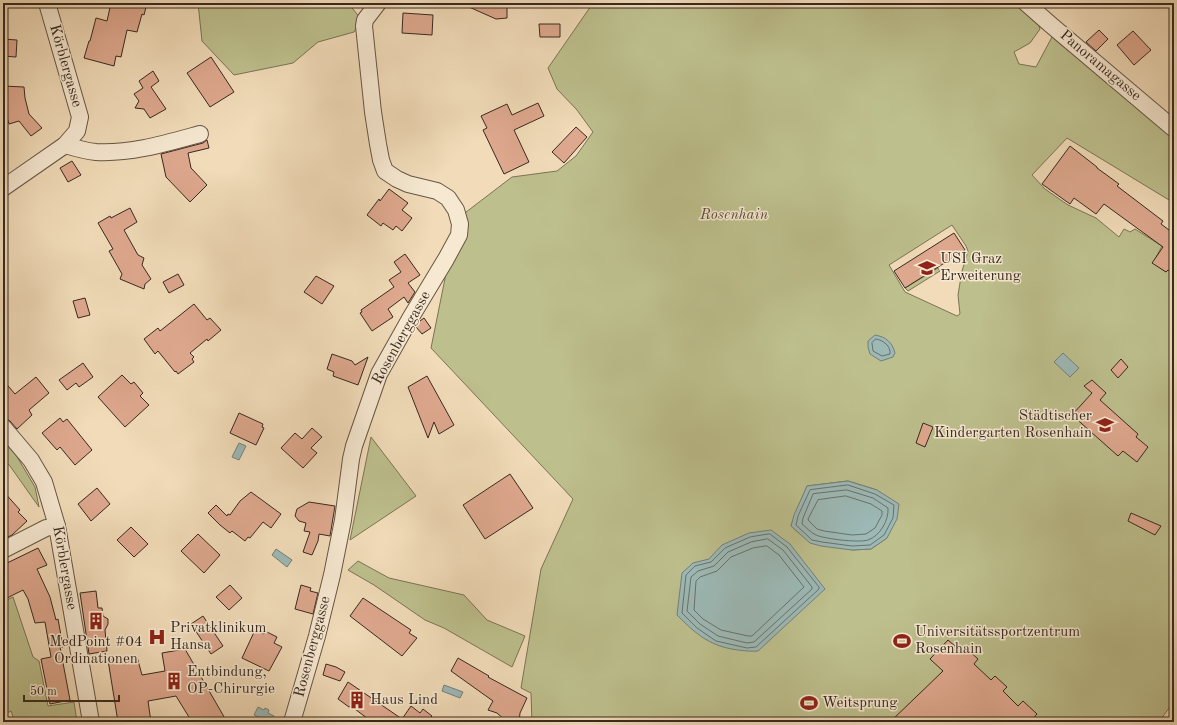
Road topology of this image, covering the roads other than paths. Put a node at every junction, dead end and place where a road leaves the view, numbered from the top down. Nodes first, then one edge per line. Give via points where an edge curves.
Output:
1 (47, 3) edge
2 (378, 3) edge
3 (1026, 3) edge
4 (1174, 129) edge
5 (200, 134) dead end
6 (65, 145) junction
7 (3, 188) edge
8 (3, 427) edge
9 (57, 526) junction
10 (3, 550) edge
11 (91, 722) edge
12 (292, 722) edge

1 - 6 street, Körblergasse via 80,117 77,131
2 - 12 street, Rosenberggasse via 365,20 364,26 381,160 385,171 397,179 438,191 448,198 456,210 460,224 459,234 380,374 358,432 351,459 332,575 316,642
3 - 4 street, Panoramagasse
5 - 6 street via 120,151 96,152
6 - 7 street, Körblergasse
8 - 9 street, Körblergasse via 31,460 44,482
9 - 10 street via 46,528
9 - 11 street, Körblergasse

